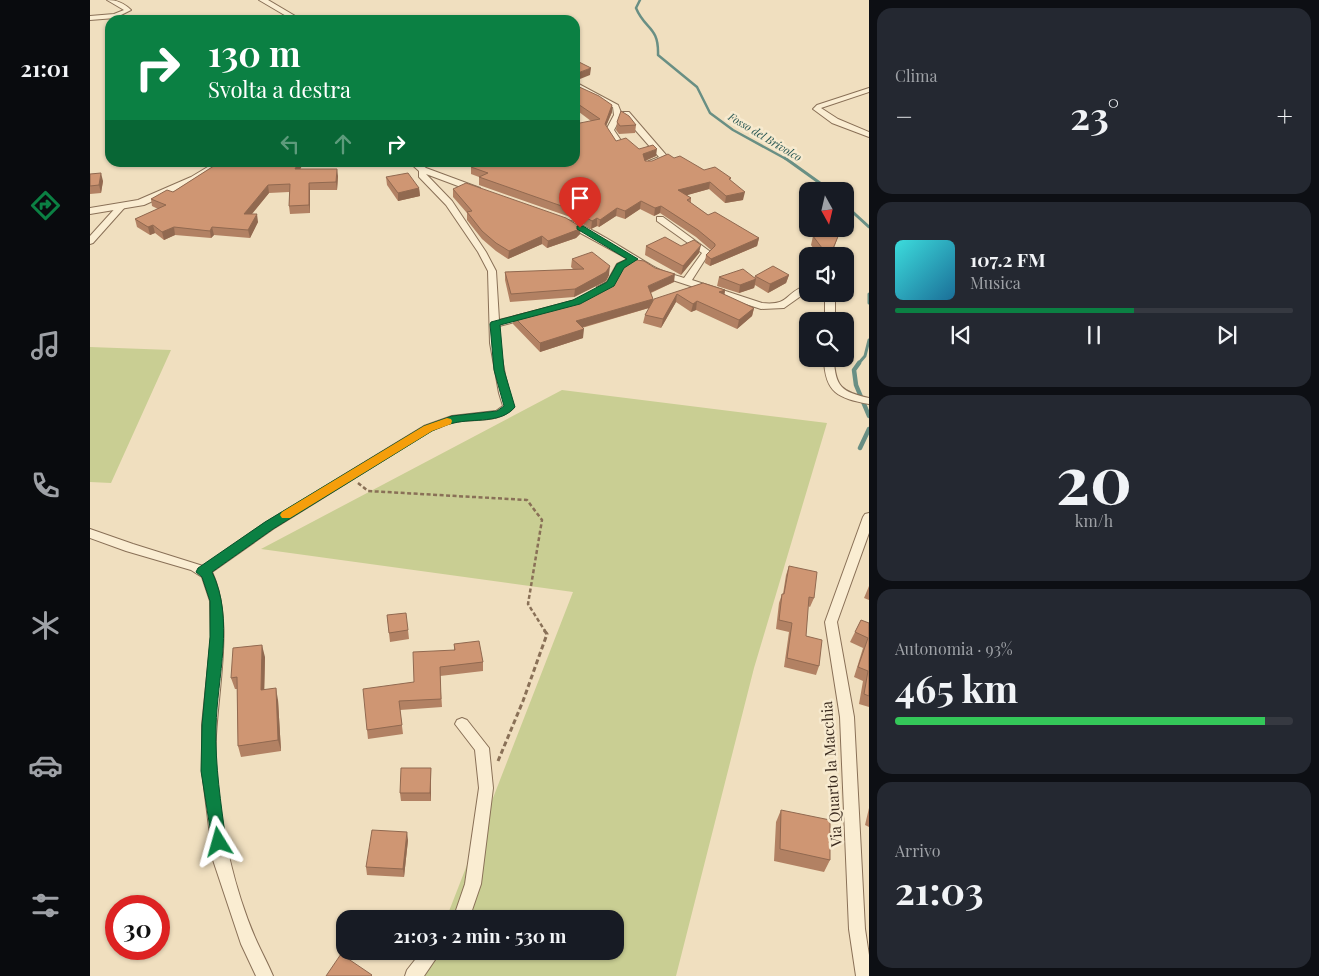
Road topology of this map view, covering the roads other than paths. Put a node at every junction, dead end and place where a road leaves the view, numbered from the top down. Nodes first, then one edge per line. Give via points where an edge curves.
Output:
1 (110, 0) edge
2 (263, 0) edge
3 (118, 15) edge
4 (289, 15) edge
5 (105, 17) edge
6 (90, 18) edge
7 (580, 86) edge
8 (869, 90) edge
9 (616, 109) junction
10 (869, 135) edge
11 (620, 145) edge
12 (647, 165) edge
13 (215, 167) edge
14 (419, 167) edge
15 (423, 170) junction
16 (484, 193) edge
17 (122, 206) junction
18 (90, 211) edge
19 (660, 219) dead end
20 (562, 220) edge
21 (90, 241) edge
22 (634, 259) junction
23 (686, 282) junction
24 (799, 291) edge
25 (592, 294) edge
26 (540, 313) edge
27 (495, 324) junction
28 (829, 367) edge
29 (869, 401) edge
30 (869, 517) edge
31 (90, 533) edge
32 (203, 572) junction
33 (462, 724) dead end
34 (464, 910) edge
35 (426, 960) edge
36 (266, 976) edge
37 (413, 976) edge
38 (864, 976) edge

1 - 3 street via 128,10
2 - 4 street
5 - 6 street
7 - 9 street via 604,98
8 - 10 street via 817,109 835,121
9 - 11 street via 618,115 610,130
9 - 12 street via 624,112 664,158
13 - 17 street via 140,203
14 - 15 street
15 - 16 street
15 - 27 street via 422,175 448,202 492,271
17 - 18 street
17 - 21 street
19 - 23 street via 708,253 702,256
20 - 22 street
22 - 23 street via 657,272
22 - 25 street via 620,266 611,284
23 - 24 street via 776,309 785,306
26 - 27 street
27 - 32 street via 499,370 509,407 499,414 452,419 428,428 269,526
28 - 29 street via 829,376 836,389 849,397
30 - 38 street, Via Quarto la Macchia via 831,622 847,717 857,929
31 - 32 street
32 - 36 street via 207,574 216,601 209,771 221,860 249,944
33 - 34 street via 482,748 486,788 473,884
35 - 37 street

